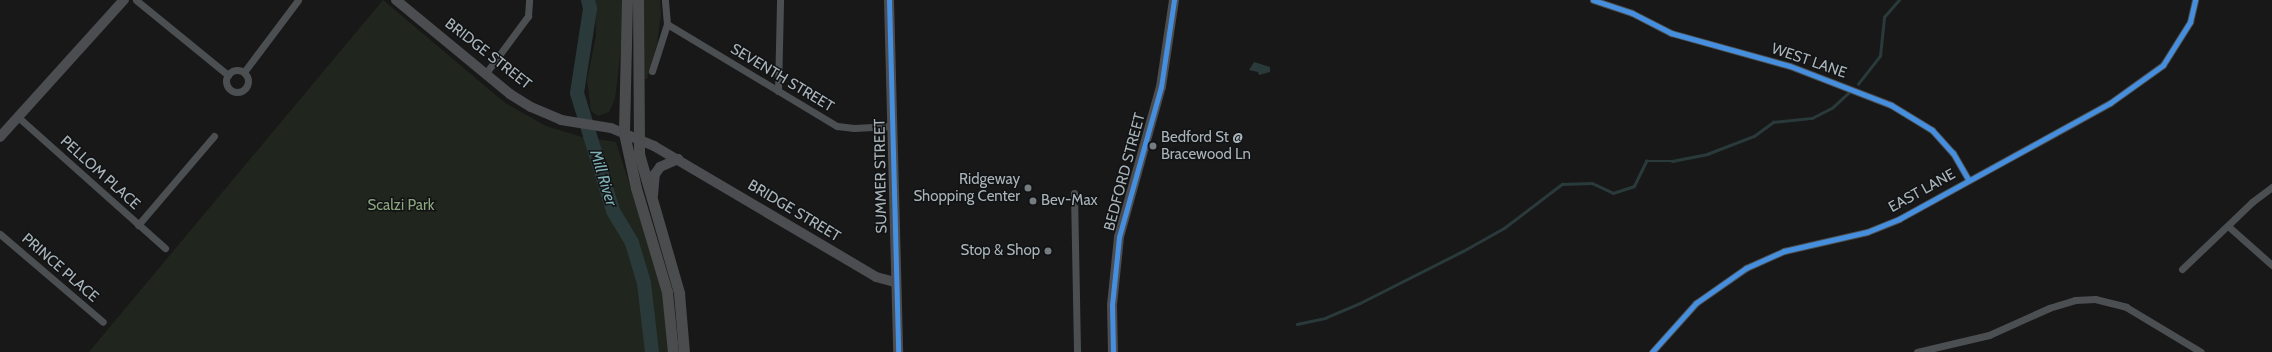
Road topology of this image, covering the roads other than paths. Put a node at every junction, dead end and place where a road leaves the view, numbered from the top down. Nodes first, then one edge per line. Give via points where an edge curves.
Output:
1 (124, 0) edge
2 (136, 0) edge
3 (298, 0) edge
4 (396, 0) edge
5 (529, 0) edge
6 (627, 0) edge
7 (638, 0) edge
8 (665, 0) edge
9 (780, 0) edge
10 (889, 0) edge
11 (1174, 0) edge
12 (1593, 0) edge
13 (2195, 0) edge
14 (666, 24) junction
15 (652, 71) dead end
16 (244, 72) junction
17 (486, 73) junction
18 (228, 75) junction
19 (778, 91) junction
20 (18, 117) junction
21 (892, 126) junction
22 (624, 133) junction
23 (214, 136) dead end
24 (0, 137) edge
25 (638, 139) junction
26 (678, 159) junction
27 (1968, 179) junction
28 (2272, 187) edge
29 (1074, 193) dead end
30 (655, 209) junction
31 (138, 225) junction
32 (2228, 226) junction
33 (0, 234) edge
34 (165, 248) dead end
35 (2272, 266) edge
36 (2182, 269) dead end
37 (895, 282) junction
38 (103, 322) dead end
39 (673, 352) edge
40 (684, 352) edge
41 (898, 352) edge
42 (1077, 352) edge
43 (1113, 352) edge
44 (1652, 352) edge
45 (1917, 352) edge
46 (2201, 352) edge

1 - 20 main road
2 - 18 street
3 - 16 street
4 - 17 main road, BRIDGE STREET
5 - 17 street via 528,16
6 - 22 main road
7 - 25 main road
8 - 14 street
9 - 19 street
10 - 21 main road, SUMMER STREET
11 - 43 main road, BEDFORD STREET via 1160,87 1119,237 1112,305
12 - 27 street, WEST LANE via 1632,13 1671,33 1790,66 1891,104 1936,134 1953,153
13 - 27 street, EAST LANE via 2190,22 2163,65 2110,103
14 - 15 street
14 - 19 street, SEVENTH STREET
16 - 18 street via 235,70
16 - 18 street via 248,82 241,91 230,88 227,82
17 - 22 main road, BRIDGE STREET via 521,100 561,120 598,124
19 - 21 street, SEVENTH STREET via 837,126
20 - 24 main road
20 - 31 street, PELLOM PLACE
21 - 37 main road, SUMMER STREET
22 - 25 main road, BRIDGE STREET
22 - 39 main road via 636,188 667,292
23 - 31 street
25 - 26 main road, BRIDGE STREET
25 - 30 main road via 642,170
26 - 30 main road via 660,167 655,174 652,184
26 - 37 main road, BRIDGE STREET via 876,277
27 - 44 street, EAST LANE via 1903,216 1872,230 1784,251 1740,271 1696,303
28 - 32 street via 2252,202
29 - 42 street
30 - 40 main road via 679,293
31 - 34 street, PELLOM PLACE
32 - 35 street
32 - 36 street
33 - 38 street, PRINCE PLACE
37 - 41 main road, SUMMER STREET
45 - 46 street via 1989,335 2049,308 2075,300 2095,299 2126,307

